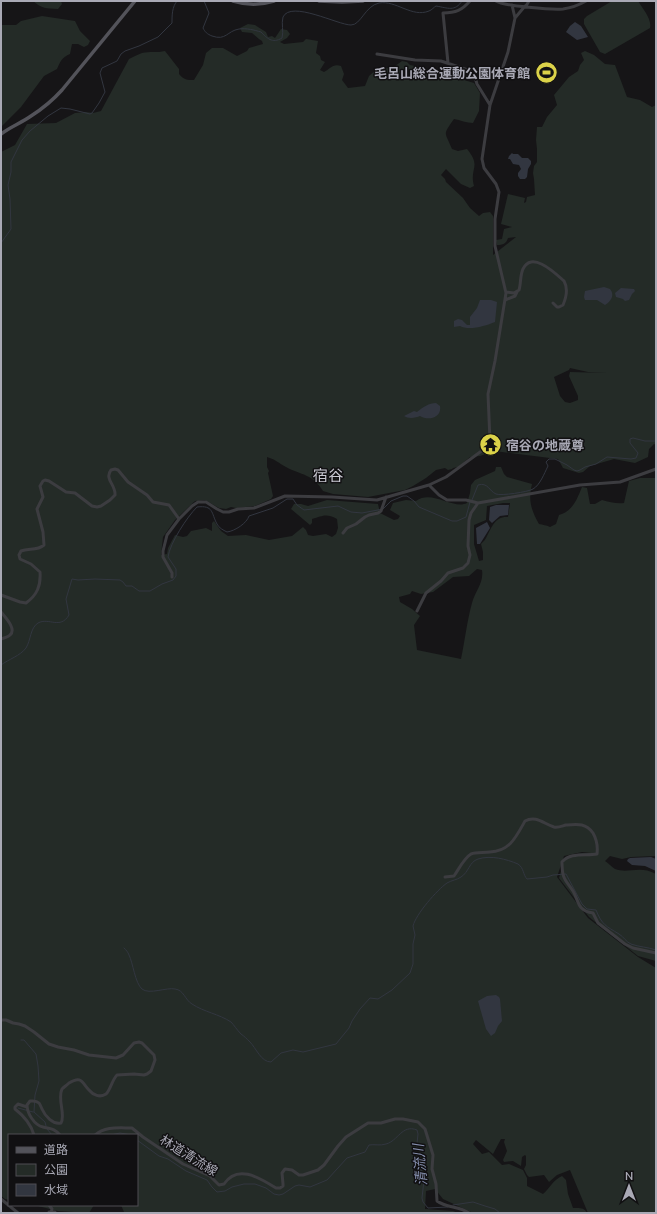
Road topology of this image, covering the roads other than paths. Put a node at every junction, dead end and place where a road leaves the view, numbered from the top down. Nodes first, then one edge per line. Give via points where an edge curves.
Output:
1 (135, 1) edge
2 (233, 1) edge
3 (274, 1) edge
4 (319, 1) edge
5 (363, 1) edge
6 (470, 1) edge
7 (496, 1) edge
8 (530, 1) edge
9 (586, 1) edge
10 (507, 3) edge
11 (512, 5) junction
12 (525, 6) junction
13 (516, 18) junction
14 (377, 54) dead end
15 (448, 63) junction
16 (490, 105) junction
17 (1, 134) edge
18 (506, 292) junction
19 (518, 292) junction
20 (505, 300) junction
21 (553, 303) dead end
22 (656, 469) edge
23 (429, 485) junction
24 (386, 497) junction
25 (478, 503) junction
26 (179, 519) junction
27 (343, 533) dead end
28 (172, 577) dead end
29 (1, 595) edge
30 (417, 611) dead end
31 (1, 612) edge
32 (1, 639) edge
33 (445, 877) dead end
34 (656, 953) edge
35 (1, 1020) edge
36 (26, 1107) junction
37 (34, 1134) edge
38 (59, 1134) edge
39 (96, 1134) edge
40 (10, 1206) edge
41 (18, 1213) edge
42 (469, 1213) edge

1 - 17 main road via 51,101
2 - 3 main road via 249,4
4 - 5 main road
6 - 15 street via 458,12 443,13
7 - 10 street
8 - 12 street
9 - 12 street via 559,10
10 - 11 street
11 - 12 street
11 - 13 street
12 - 13 street
13 - 16 street via 508,52
14 - 15 street
15 - 16 street via 474,74
16 - 18 street via 482,162 499,192 495,246
18 - 19 street
18 - 20 street
19 - 20 street
19 - 21 street via 525,266 532,262 540,263 566,285 563,305 558,307
20 - 23 street via 488,394 490,441 487,447 453,473
22 - 25 street via 620,482 580,485
23 - 24 street
23 - 25 street via 438,495 448,500
24 - 26 street via 368,500 285,496 254,508 229,512 223,512 206,502 198,502
24 - 27 street via 381,511 365,517
25 - 30 street via 469,520 468,563 463,568 448,573 426,593
26 - 28 street via 167,535 163,551
26 - 29 street via 169,505 153,502 115,469 108,474 116,490 115,495 97,507 88,504 75,493 66,492 45,480 41,483 42,498 37,509 44,545 38,549 26,549 18,555 40,572 38,591 26,603
31 - 32 street via 12,629 10,636
33 - 34 street via 454,876 473,853 497,851 512,843 527,820 534,819 554,827 584,825 596,839 597,854 566,858 562,862 564,879 574,892 578,904 586,912 593,913 598,923 626,944
35 - 36 street via 25,1026 49,1044 89,1055 120,1057 134,1043 139,1042 155,1057 150,1073 117,1076 104,1095 97,1096 89,1091 81,1080 71,1082 61,1093 61,1123 58,1124 48,1117 35,1101 30,1101
36 - 37 street via 18,1104 15,1109 26,1118
36 - 38 street via 35,1123 53,1129
39 - 42 street, 林道清流線 via 107,1129 132,1128 183,1164 210,1176 219,1185 224,1184 232,1176 243,1174 261,1178 278,1188 284,1184 282,1173 285,1169 299,1175 312,1172 324,1165 346,1137 368,1123 395,1119 418,1122 425,1129 433,1155 432,1169 437,1202
40 - 41 street

